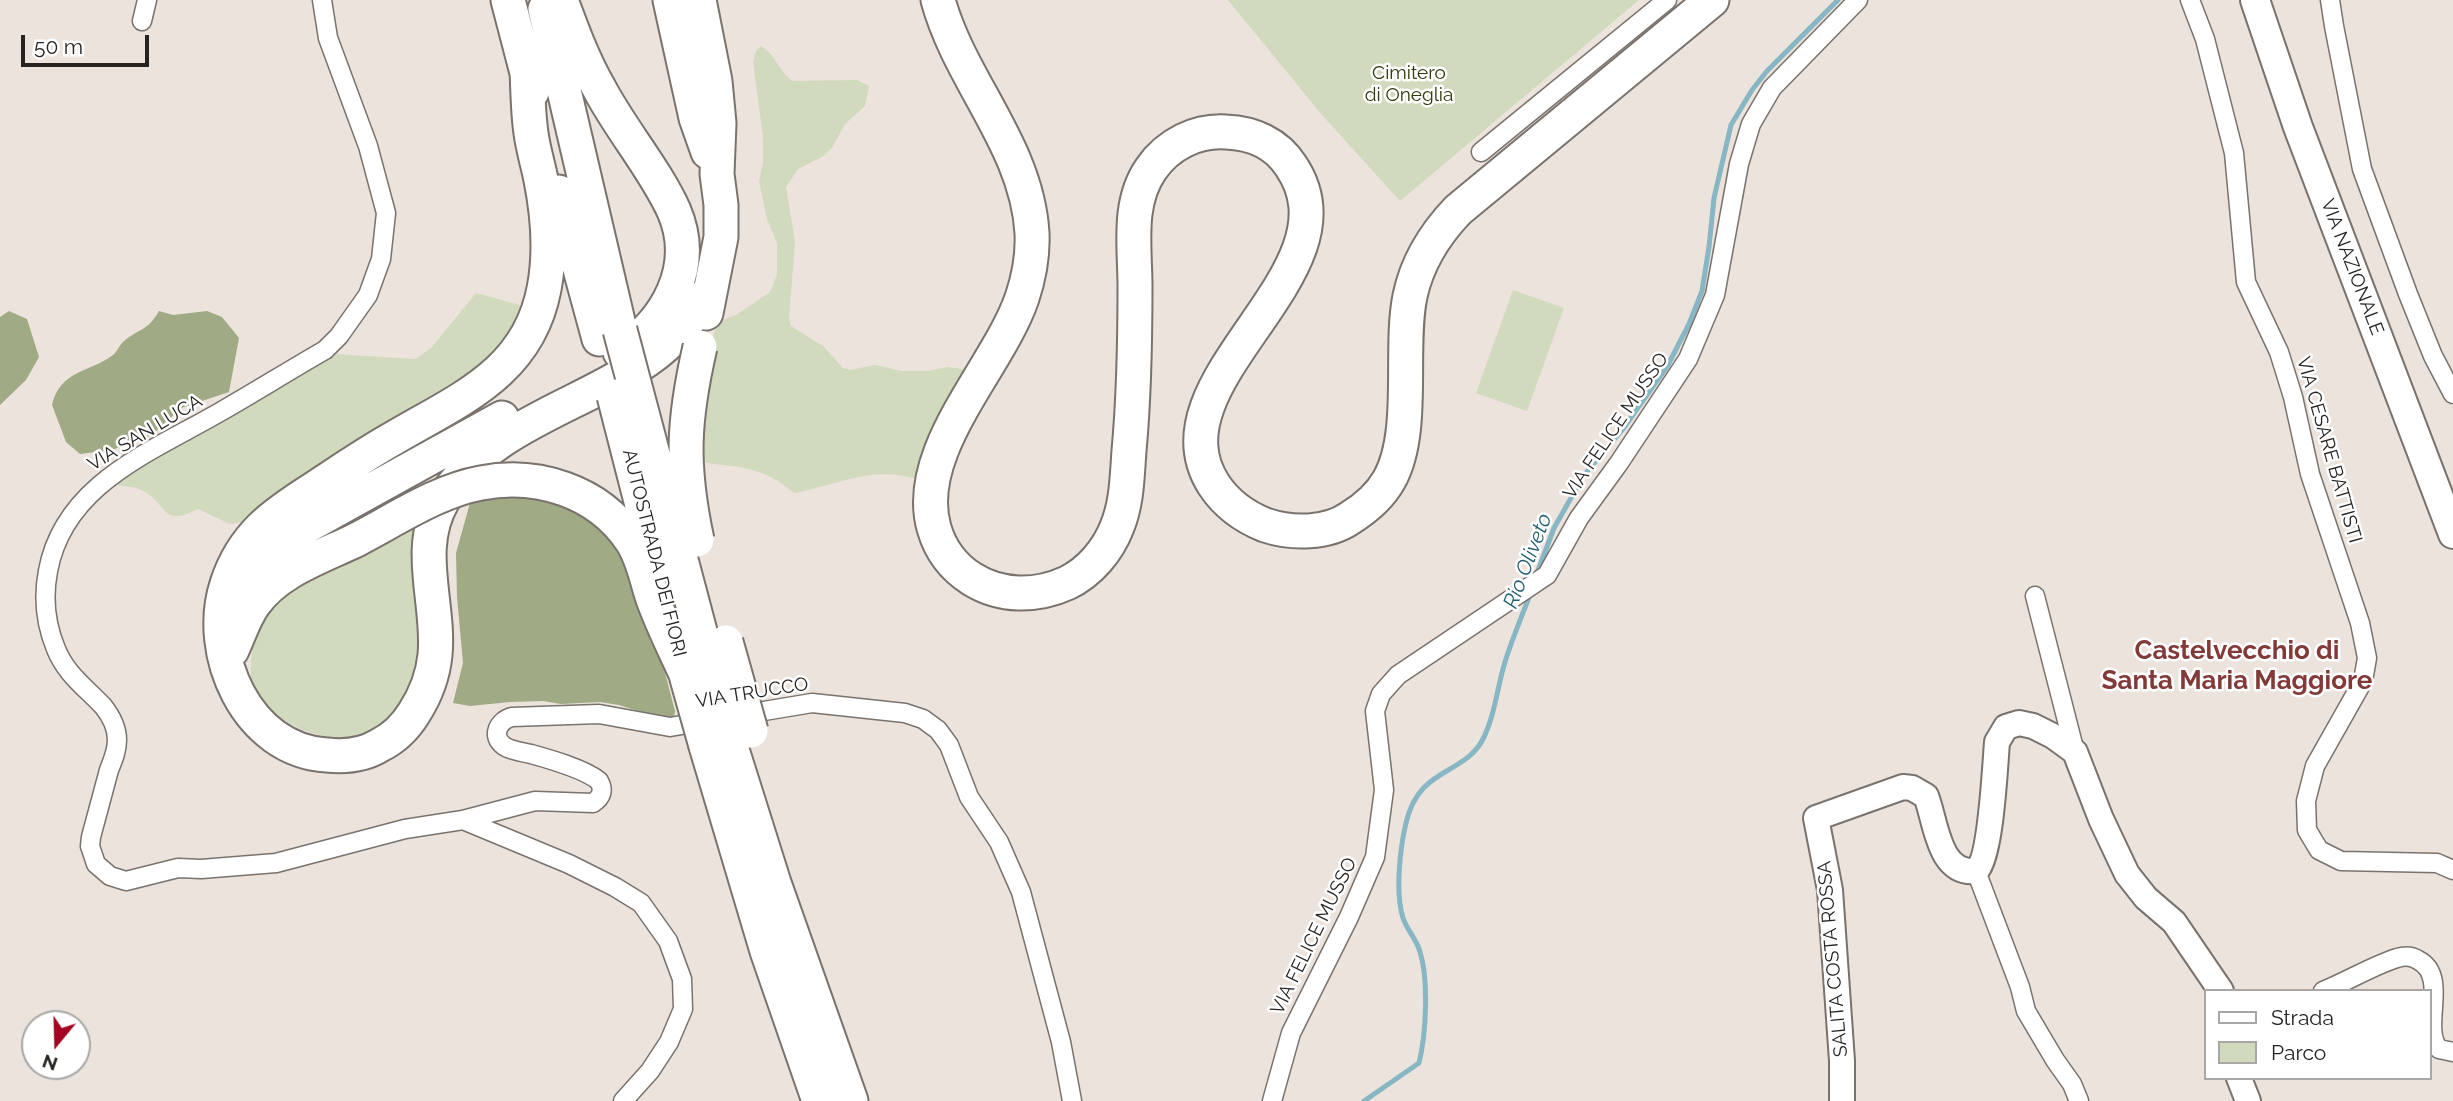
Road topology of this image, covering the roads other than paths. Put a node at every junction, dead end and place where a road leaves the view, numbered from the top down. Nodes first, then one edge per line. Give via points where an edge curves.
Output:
1 (147, 0) edge
2 (322, 0) edge
3 (508, 0) edge
4 (543, 0) edge
5 (561, 0) edge
6 (670, 0) edge
7 (699, 0) edge
8 (914, 0) edge
9 (938, 0) edge
10 (1667, 0) edge
11 (1712, 0) edge
12 (1858, 0) edge
13 (2255, 0) edge
14 (2330, 0) edge
15 (2191, 4) edge
16 (142, 21) dead end
17 (527, 71) junction
18 (1480, 152) dead end
19 (1017, 172) junction
20 (717, 174) junction
21 (710, 290) junction
22 (609, 335) junction
23 (2452, 389) edge
24 (2453, 534) edge
25 (2035, 596) dead end
26 (232, 666) junction
27 (685, 673) junction
28 (728, 738) junction
29 (2075, 752) junction
30 (463, 820) junction
31 (2453, 870) edge
32 (1976, 871) junction
33 (2220, 989) edge
34 (2328, 989) edge
35 (2453, 1052) edge
36 (2240, 1080) edge
37 (623, 1101) edge
38 (819, 1101) edge
39 (851, 1101) edge
40 (1072, 1101) edge
41 (1272, 1101) edge
42 (1842, 1101) edge
43 (2079, 1101) edge
44 (2248, 1101) edge

1 - 16 street
2 - 30 street, VIA SAN LUCA via 328,38 368,146 386,213 381,259 368,295 325,350 160,445 87,495 55,544 46,579 47,616 69,674 110,715 116,732 117,749 90,846 96,864 110,876 126,881 178,869 276,863 405,829
3 - 17 highway, AUTOSTRADA DEI FIORI
4 - 22 highway, AUTOSTRADA DEI FIORI
5 - 26 highway via 599,89 674,212 682,252 674,292 654,325 622,351 272,548 259,561 234,610
6 - 20 highway via 696,118
7 - 20 highway via 715,81
8 - 19 highway via 934,55
9 - 19 highway via 955,50 1002,134
10 - 18 street
11 - 19 highway via 1439,230 1409,299 1403,424 1396,465 1368,506 1342,524 1290,530 1268,526 1237,509 1226,501 1208,473 1202,443 1205,413 1219,383 1298,257 1307,221 1301,180 1283,154 1246,134 1210,132 1180,142 1164,154 1144,182 1134,214 1132,413 1123,511 1108,546 1083,573 1027,594 997,591 953,564 936,537 929,498 945,441 1022,300 1032,245
12 - 41 street, VIA FELICE MUSSO via 1772,88 1751,124 1739,164 1715,295 1688,359 1578,518 1547,575 1398,675 1381,694 1376,711 1384,790 1375,857 1291,1033
13 - 24 main road, VIA NAZIONALE via 2298,127
14 - 23 street via 2362,169 2407,294
15 - 31 street, VIA CESARE BATTISTI via 2234,153 2246,282 2286,374 2310,474 2356,610 2367,658 2363,681 2315,766 2306,800 2307,830 2319,850 2341,862 2437,863
17 - 22 highway, AUTOSTRADA DEI FIORI
17 - 26 highway via 548,251 535,321 496,375 466,398 277,511 251,537 227,581 219,618 222,655
20 - 21 highway via 721,237
21 - 26 highway via 690,320 649,359 504,439 472,461 454,484 440,504 428,558 435,658 427,690 397,734 354,755 306,752 261,725 242,699
21 - 28 highway, bridge via 686,418 684,457
22 - 27 highway, AUTOSTRADA DEI FIORI, bridge
22 - 28 highway, AUTOSTRADA DEI FIORI, bridge
25 - 29 street
26 - 27 highway, bridge via 254,604 289,573 432,501 480,483 529,481 583,495 632,541
27 - 28 highway, AUTOSTRADA DEI FIORI, bridge
28 - 38 highway, AUTOSTRADA DEI FIORI via 767,951
28 - 39 highway, AUTOSTRADA DEI FIORI
29 - 32 street via 2026,724 2012,724 2001,732 1983,860
29 - 33 street via 2127,874 2174,922
30 - 37 street via 615,887 641,903 668,941 682,979 683,1009 669,1042
30 - 40 street, VIA TRUCCO via 535,801 588,804 601,796 595,778 504,746 497,732 502,722 512,717 598,714 670,727 812,703 923,719 949,745 969,797 999,842 1021,892
32 - 42 street, SALITA COSTA ROSSA via 1968,872 1949,860 1940,846 1926,796 1912,788 1816,818 1830,890
32 - 43 street via 2026,1011
34 - 35 street via 2398,958 2419,960 2429,969 2433,982 2433,1041 2439,1049
36 - 44 street

